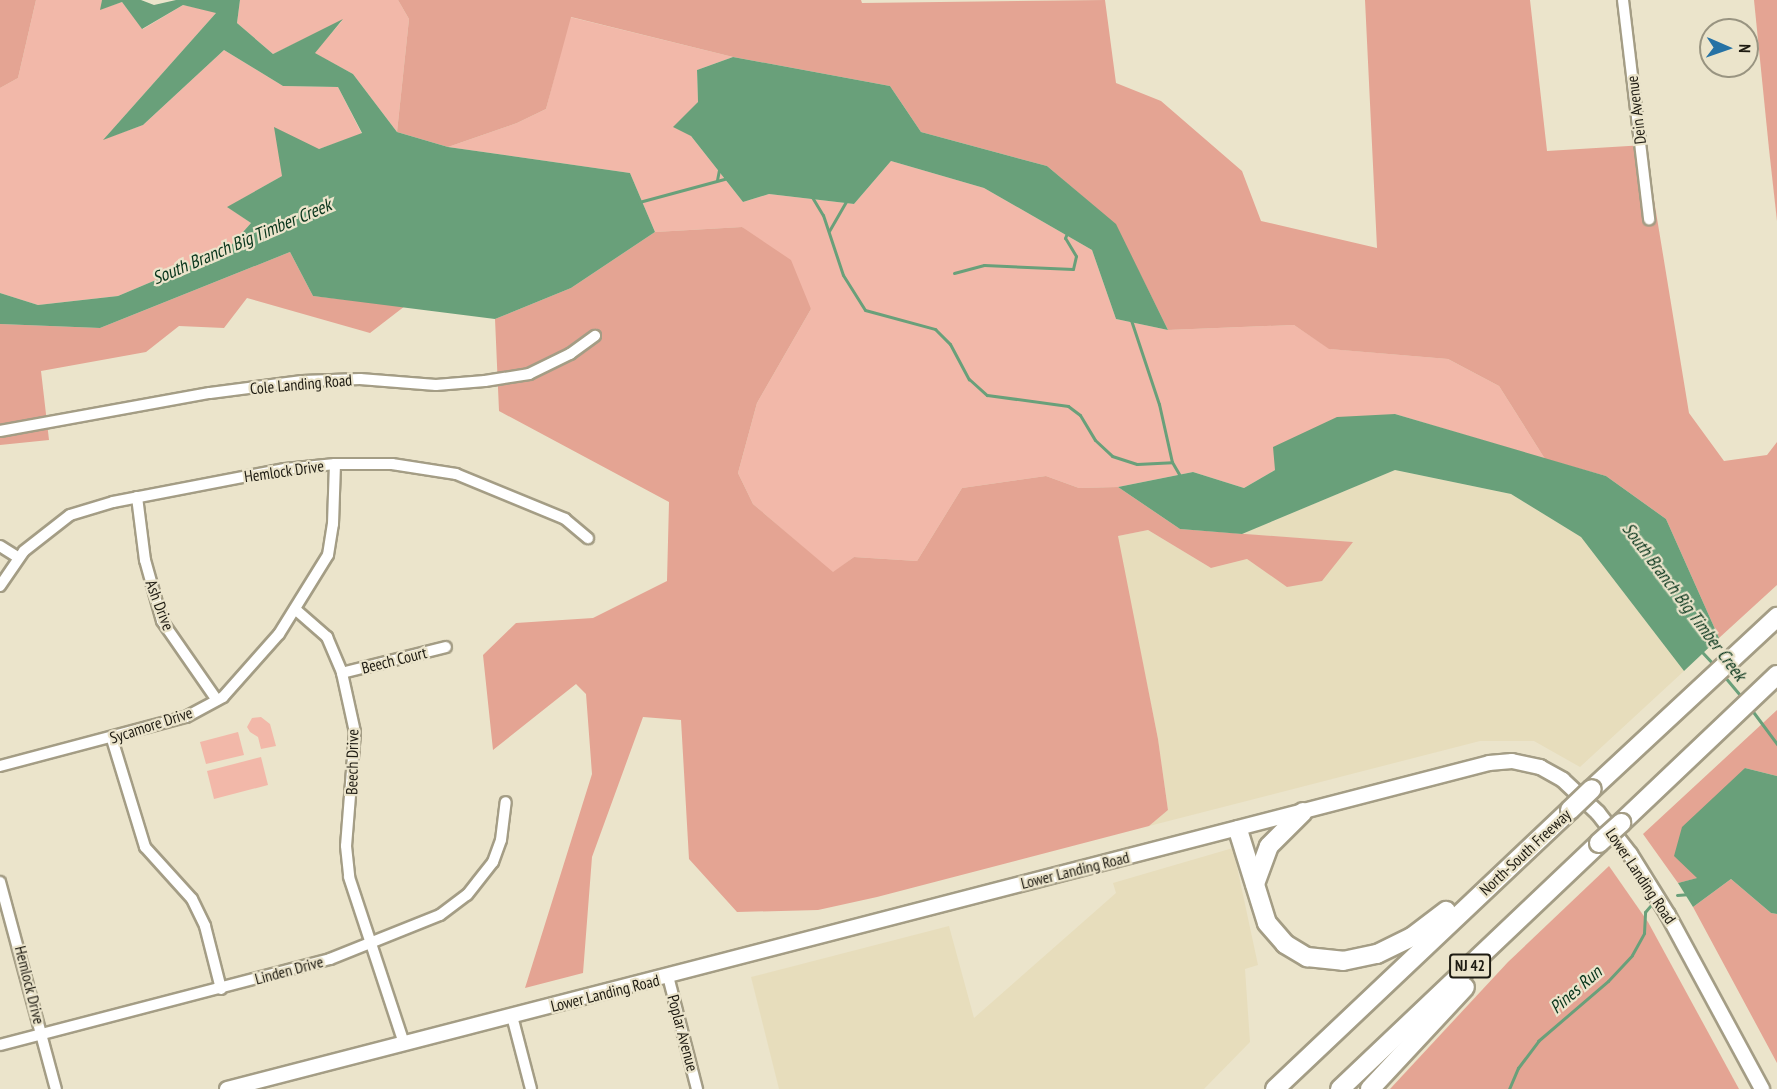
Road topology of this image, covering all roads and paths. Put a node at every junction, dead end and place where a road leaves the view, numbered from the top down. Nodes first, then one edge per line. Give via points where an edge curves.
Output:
1 (1623, 0) edge
2 (1649, 219) dead end
3 (595, 336) dead end
4 (0, 431) edge
5 (335, 464) junction
6 (137, 497) junction
7 (588, 538) dead end
8 (0, 546) edge
9 (19, 558) junction
10 (0, 586) edge
11 (295, 609) junction
12 (1777, 617) edge
13 (446, 647) dead end
14 (342, 673) junction
15 (1776, 676) edge
16 (217, 700) junction
17 (112, 739) junction
18 (0, 766) edge
19 (506, 802) dead end
20 (1303, 812) junction
21 (1238, 830) junction
22 (0, 882) edge
23 (1255, 885) junction
24 (1480, 895) junction
25 (1525, 914) junction
26 (372, 942) junction
27 (668, 976) junction
28 (221, 988) junction
29 (512, 1016) junction
30 (42, 1034) junction
31 (404, 1043) junction
32 (0, 1045) edge
33 (56, 1089) edge
34 (227, 1089) edge
35 (531, 1089) edge
36 (698, 1089) edge
37 (1275, 1089) edge
38 (1340, 1089) edge
39 (1370, 1089) edge
40 (1762, 1089) edge

1 - 2 street, Dein Avenue
3 - 4 street, Cole Landing Road via 570,354 529,374 436,385 360,379 302,381 210,393
5 - 6 street, Hemlock Drive via 285,469
5 - 7 street, Hemlock Drive via 392,464 456,474 565,519
5 - 11 street via 328,555
6 - 9 street, Hemlock Drive via 70,515 49,528
6 - 16 street, Ash Drive via 147,571 162,621
8 - 9 street
9 - 10 street, Hemlock Drive
11 - 14 street, Beech Drive via 327,638
11 - 16 street, Sycamore Drive via 246,675
12 - 24 highway, North-South Freeway / NJ 42, bridge
13 - 14 street, Beech Court
14 - 26 street, Beech Drive via 355,732 346,846 349,877
15 - 25 highway, NJ 42, bridge
16 - 17 street, Sycamore Drive via 186,717
17 - 18 street, Sycamore Drive
17 - 28 street via 145,847 192,899 204,926
19 - 26 street, Linden Drive via 501,840 493,862 467,896 440,915
20 - 21 main road, Lower Landing Road
20 - 23 highway via 1269,846
20 - 40 main road, Lower Landing Road via 1499,761 1540,766 1563,780 1598,813 1630,854 1668,915
21 - 23 highway
21 - 27 main road, Lower Landing Road
22 - 30 street, Hemlock Drive
23 - 24 highway via 1265,919 1277,937 1307,957 1336,961 1363,958 1395,947 1447,910
24 - 37 highway, North-South Freeway / NJ 42
25 - 38 highway, NJ 42
25 - 39 highway via 1477,974
26 - 28 street, Linden Drive via 330,959
26 - 31 street, Beech Drive
27 - 29 main road, Lower Landing Road
27 - 36 street, Poplar Avenue
28 - 30 street, Linden Drive
29 - 31 main road, Lower Landing Road
29 - 35 street
30 - 32 street, Linden Drive
30 - 33 street, Hemlock Drive
31 - 34 main road, Lower Landing Road

